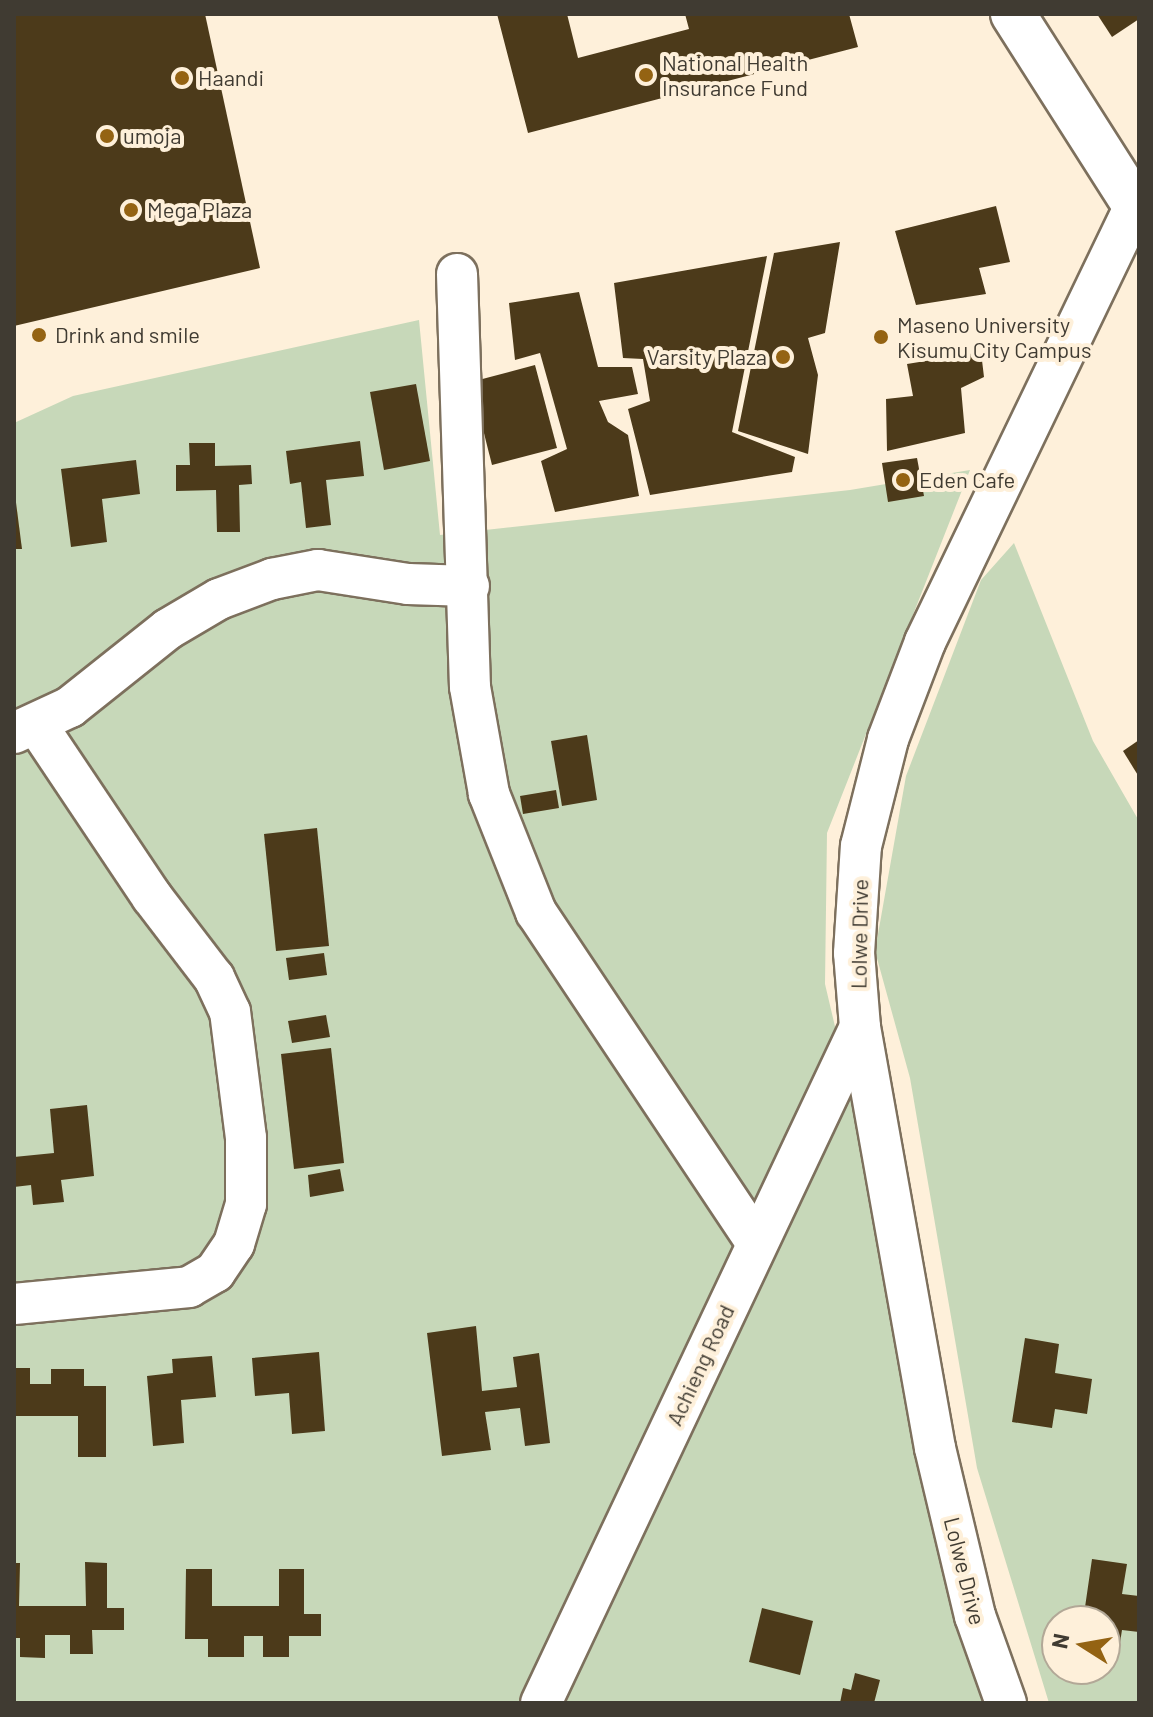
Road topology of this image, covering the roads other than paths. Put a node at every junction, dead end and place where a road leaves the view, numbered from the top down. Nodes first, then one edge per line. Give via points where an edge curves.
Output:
1 (1013, 14) edge
2 (1137, 209) edge
3 (457, 274) dead end
4 (469, 586) junction
5 (25, 728) edge
6 (860, 1027) junction
7 (757, 1243) junction
8 (14, 1304) edge
9 (541, 1703) edge
10 (1006, 1703) edge

1 - 2 main road
2 - 6 street, Lolwe Drive via 925,642 888,739 861,846 854,953
3 - 4 street
4 - 5 street via 408,584 318,570 272,579 219,599 168,629 70,707
4 - 7 street via 470,687 489,794 536,912
5 - 8 street via 214,978 230,1012 246,1138 246,1204 234,1244 215,1272 189,1287
6 - 7 street, Achieng Road
6 - 10 street, Lolwe Drive via 935,1448 975,1616
7 - 9 street, Achieng Road

